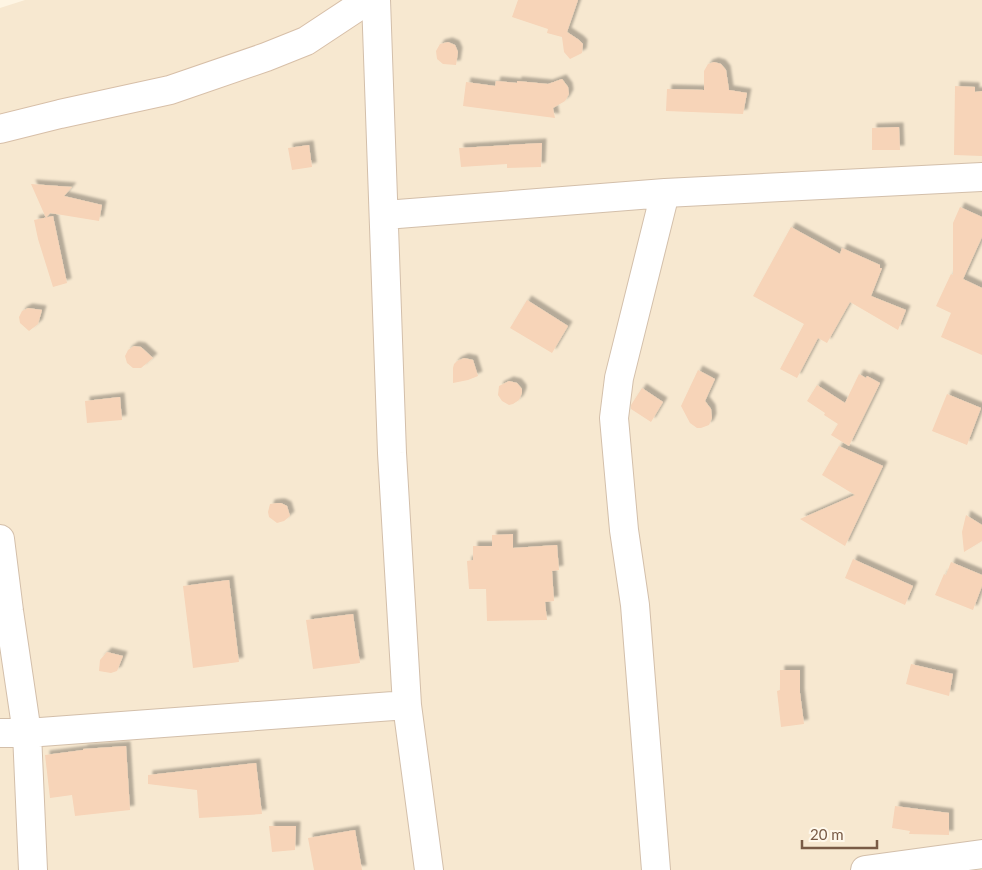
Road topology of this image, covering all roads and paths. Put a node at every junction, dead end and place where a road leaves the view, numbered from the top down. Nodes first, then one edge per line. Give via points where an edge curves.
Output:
1 (368, 0) edge
2 (376, 0) edge
3 (0, 129) edge
4 (982, 177) edge
5 (665, 193) junction
6 (384, 215) junction
7 (0, 540) edge
8 (407, 706) junction
9 (27, 733) junction
10 (0, 734) edge
11 (981, 854) edge
12 (33, 870) edge
13 (429, 870) edge
14 (656, 870) edge
15 (865, 870) edge

1 - 3 street via 306,41 266,57 170,90
2 - 6 street
4 - 5 street
5 - 6 street
5 - 14 street via 619,378 614,418 624,530 635,605
6 - 8 street via 392,453
7 - 9 street
8 - 9 street
8 - 13 street
9 - 10 street
9 - 12 street
11 - 15 street

